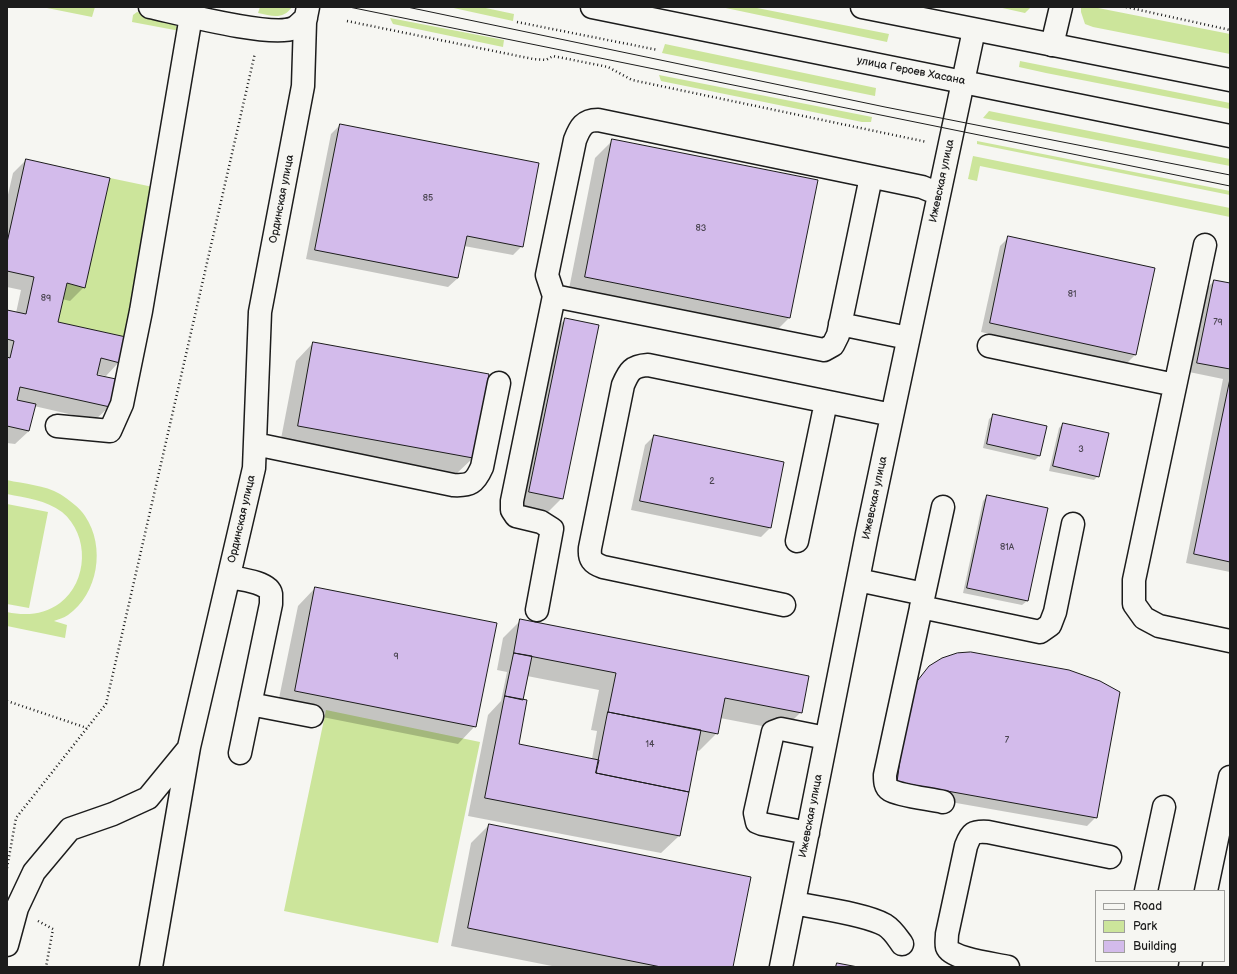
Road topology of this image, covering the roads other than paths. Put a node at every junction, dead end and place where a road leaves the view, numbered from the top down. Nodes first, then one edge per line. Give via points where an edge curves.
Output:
1 (150, 7) edge
2 (592, 7) edge
3 (862, 7) edge
4 (1061, 7) edge
5 (307, 12) edge
6 (191, 16) junction
7 (974, 30) junction
8 (1052, 45) junction
9 (1230, 80) edge
10 (963, 81) junction
11 (1230, 136) edge
12 (871, 177) junction
13 (939, 194) junction
14 (1205, 245) dead end
15 (554, 296) junction
16 (840, 324) junction
17 (908, 338) junction
18 (989, 346) dead end
19 (499, 383) dead end
20 (1175, 385) junction
21 (826, 402) junction
22 (892, 415) junction
23 (56, 426) dead end
24 (255, 444) junction
25 (942, 507) dead end
26 (1073, 524) dead end
27 (798, 541) dead end
28 (229, 577) junction
29 (858, 580) junction
30 (922, 601) junction
31 (784, 605) dead end
32 (537, 610) dead end
33 (1230, 641) edge
34 (250, 704) junction
35 (312, 716) dead end
36 (826, 738) junction
37 (189, 747) junction
38 (240, 754) dead end
39 (1230, 777) edge
40 (943, 802) dead end
41 (1164, 807) dead end
42 (808, 833) junction
43 (1110, 857) dead end
44 (1146, 890) edge
45 (1206, 890) edge
46 (794, 903) junction
47 (10, 927) edge
48 (902, 944) dead end
49 (151, 967) edge
50 (781, 967) edge
51 (1008, 967) edge

1 - 6 street
2 - 10 street, улица Героев Хасана
3 - 7 street
4 - 8 street
5 - 6 street via 294,28 276,31
5 - 24 street, Ординская улица via 303,86 260,312
6 - 23 street via 142,311 122,404 110,431
7 - 8 street
7 - 10 street, Ижевская улица
8 - 9 street
10 - 11 street, улица Героев Хасана
10 - 13 street, Ижевская улица
12 - 13 street via 922,187
12 - 15 street via 589,120 580,127 575,140 547,275
12 - 16 street
13 - 17 street, Ижевская улица
14 - 20 street
15 - 16 street via 824,350 833,345
15 - 32 street via 512,501 512,510 516,516 541,522 552,529
16 - 17 street
17 - 22 street, Ижевская улица
18 - 20 street
19 - 24 street via 482,467 476,480 465,486
20 - 33 street via 1134,580 1134,604 1144,618 1159,626
21 - 22 street
21 - 27 street
21 - 31 street via 638,365 629,373 624,385 604,478 590,548 590,558 594,564
22 - 29 street, Ижевская улица
24 - 28 street, Ординская улица via 254,468
25 - 30 street
26 - 30 street via 1055,612 1050,624 1040,632
28 - 34 street via 259,584 271,593 271,604
28 - 37 street, Ординская улица
29 - 30 street
29 - 36 street, Ижевская улица
30 - 40 street via 885,784 889,790
34 - 35 street
34 - 38 street
36 - 42 street, Ижевская улица
36 - 42 street via 782,729 773,732 755,813 757,822 762,824
37 - 47 street, Ординская улица via 148,798 70,829 34,872
37 - 49 street
39 - 45 street
41 - 44 street
42 - 46 street, Ижевская улица
43 - 51 street via 988,832 977,831 970,836 947,934 947,947 952,954 961,957
46 - 48 street via 872,919 886,926
46 - 50 street, Ижевская улица

